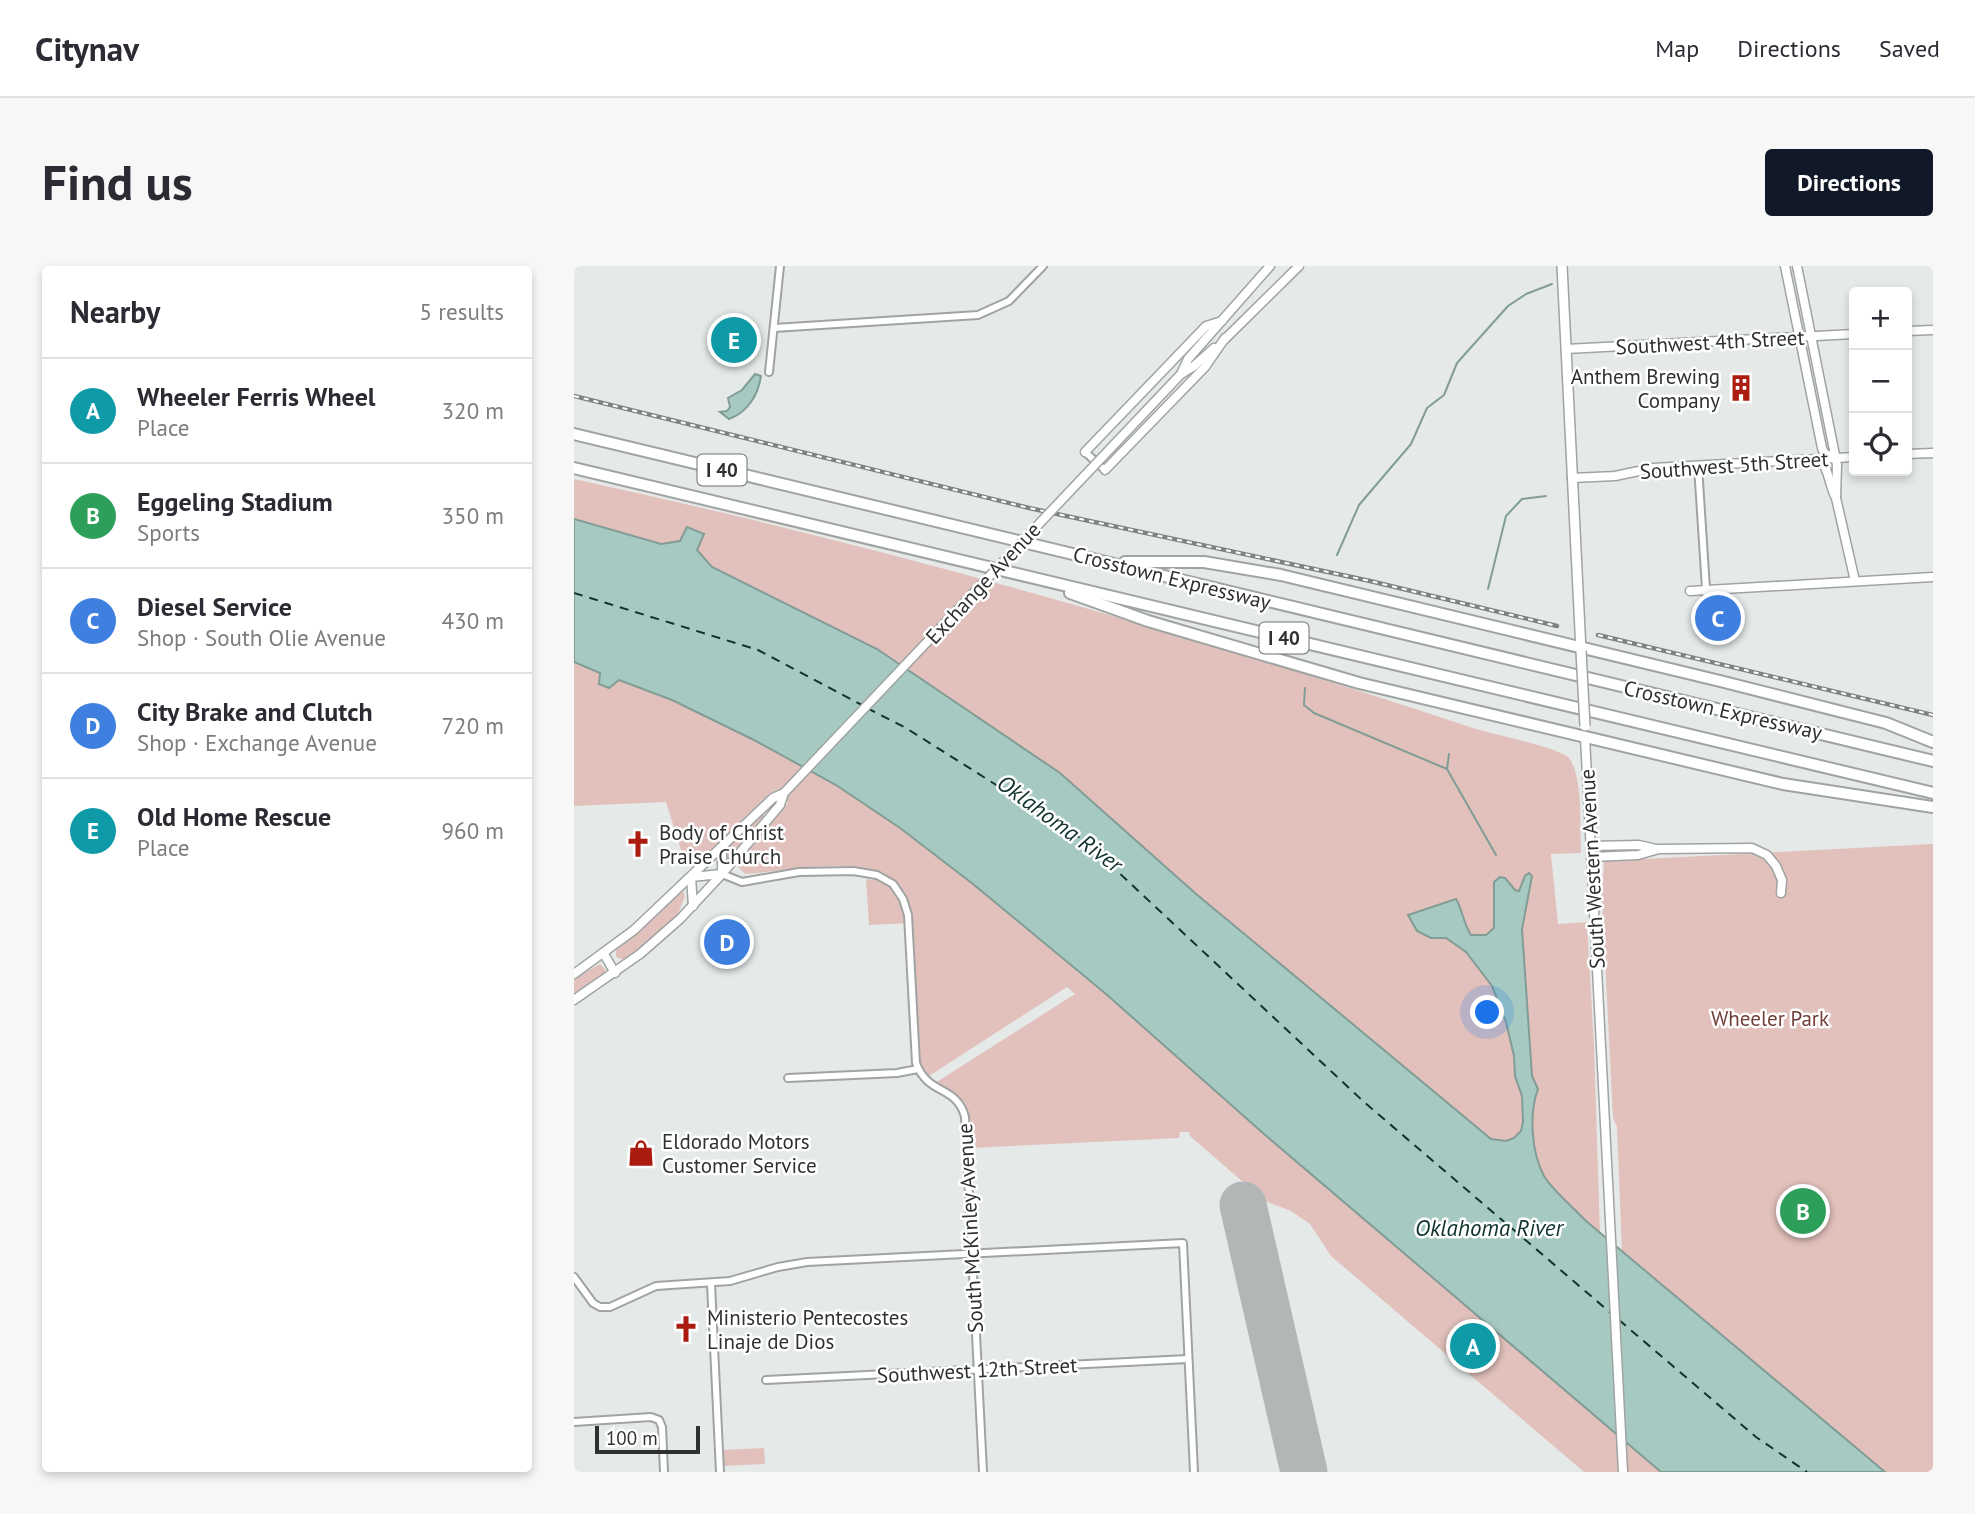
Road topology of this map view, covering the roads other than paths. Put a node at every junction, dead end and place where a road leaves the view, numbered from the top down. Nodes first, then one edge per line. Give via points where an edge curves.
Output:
1 (780, 266) edge
2 (1043, 266) edge
3 (1270, 266) edge
4 (1299, 266) edge
5 (1562, 266) edge
6 (1785, 266) edge
7 (1797, 266) edge
8 (1222, 321) junction
9 (774, 328) junction
10 (1933, 330) edge
11 (1912, 331) edge
12 (1849, 334) edge
13 (1811, 336) junction
14 (1799, 337) junction
15 (1226, 338) junction
16 (1566, 349) junction
17 (769, 372) dead end
18 (1181, 374) junction
19 (574, 434) edge
20 (1085, 452) joint
21 (1933, 453) edge
22 (1912, 454) edge
23 (1849, 457) edge
24 (1835, 458) junction
25 (1819, 459) junction
26 (1698, 466) junction
27 (574, 468) edge
28 (1105, 470) joint
29 (1572, 478) junction
30 (1836, 498) junction
31 (1108, 561) junction
32 (1011, 572) junction
33 (1933, 577) edge
34 (1856, 581) junction
35 (1706, 590) junction
36 (1690, 591) dead end
37 (1707, 604) dead end
38 (1581, 649) junction
39 (1585, 731) junction
40 (1933, 742) edge
41 (1933, 761) edge
42 (784, 793) junction
43 (1933, 793) edge
44 (1933, 807) edge
45 (722, 846) junction
46 (1591, 846) junction
47 (1659, 849) junction
48 (1591, 857) junction
49 (722, 874) junction
50 (691, 877) junction
51 (1781, 892) dead end
52 (693, 906) junction
53 (604, 954) junction
54 (615, 973) junction
55 (574, 974) edge
56 (574, 1000) edge
57 (918, 1069) junction
58 (788, 1078) dead end
59 (972, 1255) junction
60 (574, 1277) edge
61 (711, 1284) junction
62 (1188, 1359) junction
63 (978, 1370) junction
64 (766, 1380) dead end
65 (574, 1422) edge
66 (664, 1472) edge
67 (719, 1472) edge
68 (984, 1472) edge
69 (1194, 1472) edge
70 (1623, 1472) edge

1 - 9 street
2 - 9 street via 1009,301 978,315
3 - 8 main road, Exchange Avenue
4 - 15 main road, Exchange Avenue
5 - 16 main road, South Western Avenue
6 - 14 main road
7 - 13 main road
8 - 18 main road, Exchange Avenue via 1188,359
8 - 20 main road via 1206,326
9 - 17 street
10 - 11 main road
12 - 13 main road, Southwest 4th Street
13 - 14 main road, Southwest 4th Street
13 - 24 main road
14 - 16 main road, Southwest 4th Street
14 - 24 main road via 1822,451
15 - 18 main road, Exchange Avenue
15 - 28 main road via 1205,367
16 - 29 main road, South Western Avenue
18 - 42 main road, Exchange Avenue, bridge
19 - 31 highway, Crosstown Expressway / I 40
20 - 28 street
21 - 22 main road
23 - 24 main road, Southwest 5th Street
24 - 25 main road, Southwest 5th Street
24 - 30 main road
25 - 26 main road, Southwest 5th Street
25 - 30 main road via 1825,464
26 - 29 main road, Southwest 5th Street
26 - 35 street
27 - 32 highway, Crosstown Expressway / I 40
29 - 38 main road, South Western Avenue
30 - 34 main road
31 - 38 highway via 1204,562 1270,573
31 - 41 highway, Crosstown Expressway / I 40
32 - 39 highway via 1148,621 1306,668
32 - 43 highway, Crosstown Expressway / I 40
33 - 34 main road
34 - 35 main road
35 - 36 main road
35 - 37 street
38 - 39 main road, South Western Avenue, bridge
38 - 40 highway via 1886,723
39 - 44 highway via 1783,784
39 - 46 main road, South Western Avenue
42 - 45 main road, Exchange Avenue
42 - 49 main road, Exchange Avenue via 780,804
45 - 49 main road
45 - 50 main road, Exchange Avenue
46 - 47 main road
46 - 48 main road, South Western Avenue
47 - 48 main road via 1639,855
47 - 51 main road via 1752,848 1776,866
48 - 70 main road, South Western Avenue
49 - 50 main road
49 - 52 main road, Exchange Avenue
49 - 57 street via 742,882 778,874 853,871 888,880 896,887 906,906 910,939
50 - 52 main road
50 - 53 main road, Exchange Avenue
52 - 54 main road, Exchange Avenue
53 - 54 main road
53 - 55 main road, Exchange Avenue
54 - 56 main road, Exchange Avenue
57 - 58 street
57 - 59 street, South McKinley Avenue via 932,1086 956,1099 964,1114
59 - 61 street via 807,1262
59 - 62 street via 1183,1243
59 - 63 street, South McKinley Avenue
60 - 61 street via 590,1301 600,1307 610,1307 656,1286
61 - 67 street
62 - 63 street, Southwest 12th Street
62 - 69 street
63 - 64 street, Southwest 12th Street
63 - 68 street, South McKinley Avenue
65 - 66 street via 659,1420

